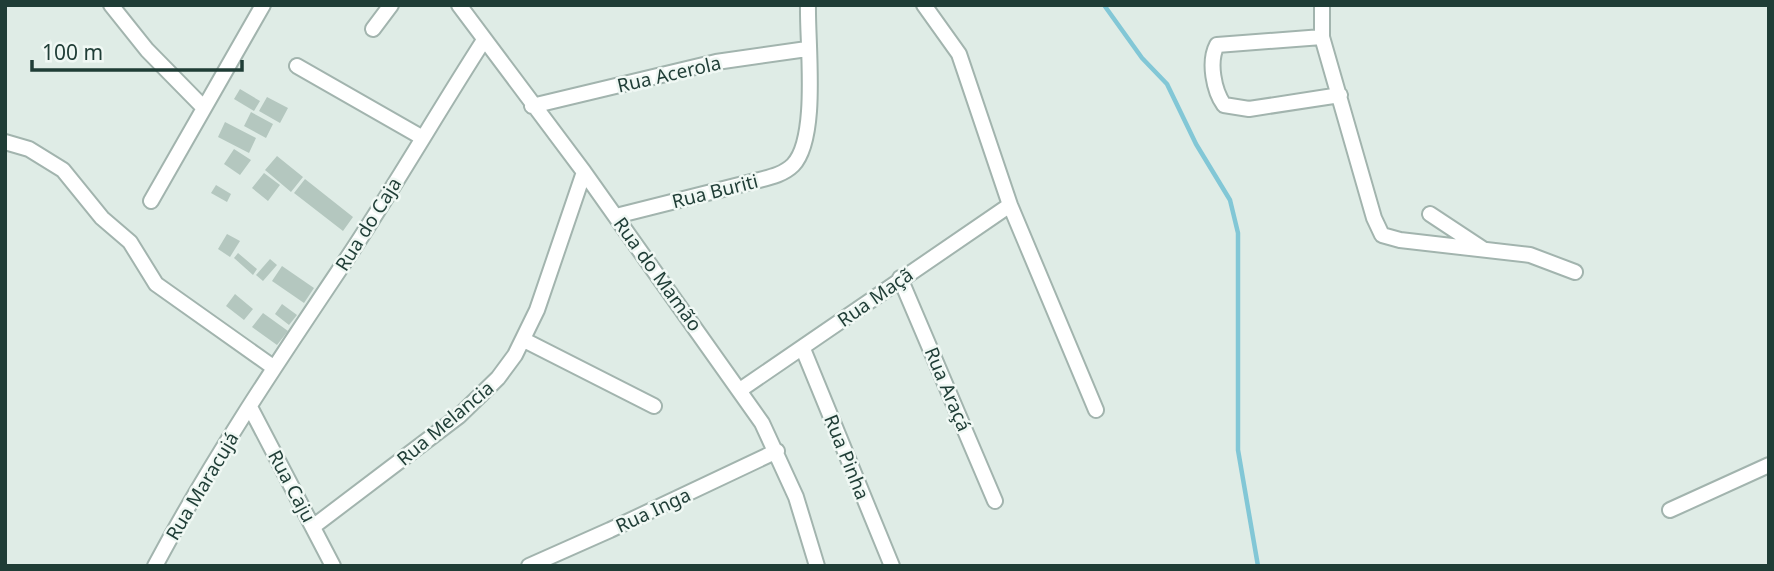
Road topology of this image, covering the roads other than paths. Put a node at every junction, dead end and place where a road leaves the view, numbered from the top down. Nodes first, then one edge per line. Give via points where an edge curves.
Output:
1 (111, 5) edge
2 (262, 5) edge
3 (391, 5) edge
4 (459, 5) edge
5 (808, 5) edge
6 (924, 5) edge
7 (1322, 5) edge
8 (373, 29) dead end
9 (1322, 37) junction
10 (484, 40) junction
11 (807, 49) junction
12 (297, 66) dead end
13 (1340, 95) junction
14 (533, 106) junction
15 (204, 108) junction
16 (422, 138) junction
17 (5, 142) edge
18 (584, 172) junction
19 (151, 201) dead end
20 (1010, 205) junction
21 (1430, 214) dead end
22 (616, 216) junction
23 (1484, 250) junction
24 (1575, 272) dead end
25 (900, 278) junction
26 (524, 340) junction
27 (803, 349) junction
28 (273, 367) junction
29 (740, 390) junction
30 (654, 405) dead end
31 (250, 407) junction
32 (1096, 410) dead end
33 (776, 451) junction
34 (1769, 465) edge
35 (995, 501) dead end
36 (1670, 510) dead end
37 (314, 526) junction
38 (155, 566) edge
39 (333, 566) edge
40 (529, 566) edge
41 (817, 566) edge
42 (892, 566) edge

1 - 15 street
2 - 15 street
3 - 8 street
4 - 10 street, Rua do Mamão
5 - 11 street
6 - 20 street via 959,54
7 - 9 street
9 - 13 street
9 - 13 street via 1217,45 1213,64 1216,94 1224,106 1249,109
10 - 14 street, Rua do Mamão
10 - 16 street, Rua do Caja
11 - 14 street, Rua Acerola via 716,62
11 - 22 street, Rua Buriti via 808,130 791,168
12 - 16 street
13 - 23 street via 1382,235
14 - 18 street, Rua do Mamão
15 - 19 street
16 - 28 street, Rua do Caja
17 - 28 street via 29,149 63,170 102,218 130,242 156,284
18 - 22 street, Rua do Mamão
18 - 26 street, Rua Melancia
20 - 25 street, Rua Maçã
20 - 32 street
21 - 23 street
22 - 29 street, Rua do Mamão
23 - 24 street via 1530,255
25 - 27 street, Rua Maçã
25 - 35 street, Rua Araçá
26 - 30 street
26 - 37 street, Rua Melancia via 498,378 459,416
27 - 29 street, Rua Maçã
27 - 42 street, Rua Pinha
28 - 31 street, Rua do Caja
29 - 33 street, Rua do Mamão
31 - 37 street, Rua Caju
31 - 38 street, Rua Maracujá via 192,497
33 - 40 street, Rua Inga
33 - 41 street, Rua do Mamão
34 - 36 street
37 - 39 street, Rua Caju

